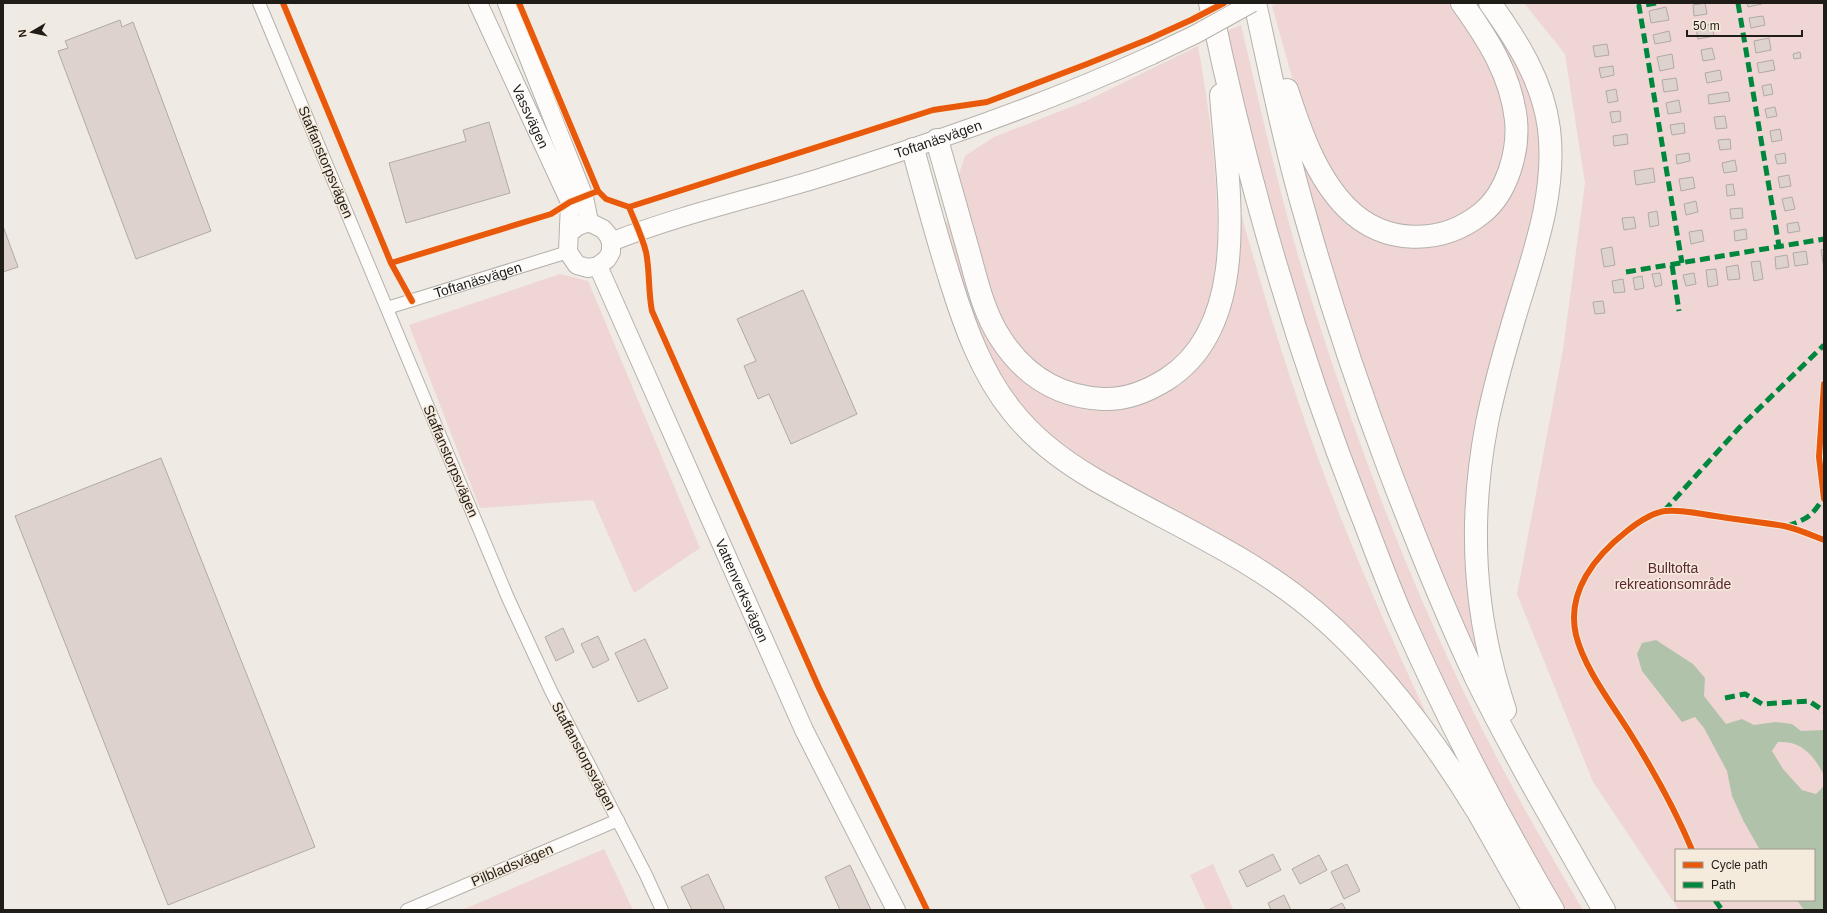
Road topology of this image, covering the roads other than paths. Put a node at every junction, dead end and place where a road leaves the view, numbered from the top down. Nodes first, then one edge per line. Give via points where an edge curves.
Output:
1 (259, 3) edge
2 (478, 3) edge
3 (506, 3) edge
4 (1210, 3) edge
5 (1252, 3) edge
6 (1255, 3) edge
7 (1264, 3) edge
8 (1462, 3) edge
9 (1490, 3) edge
10 (1217, 36) junction
11 (937, 140) junction
12 (913, 149) junction
13 (589, 222) junction
14 (569, 233) junction
15 (611, 242) junction
16 (568, 252) junction
17 (598, 266) junction
18 (387, 308) junction
19 (618, 820) junction
20 (1571, 853) junction
21 (407, 910) edge
22 (662, 910) edge
23 (896, 910) edge
24 (1534, 910) edge
25 (1553, 910) edge
26 (1604, 910) edge

1 - 18 street, Staffanstorpsvägen
2 - 14 street, Vassvägen via 570,202
3 - 13 street, Vassvägen via 584,196
4 - 10 highway
5 - 11 street, Toftanäsvägen, bridge via 1152,55 1023,109
6 - 20 highway via 1305,216 1372,422 1410,523 1476,676 1520,764
7 - 8 highway via 1292,104 1312,154 1333,192 1347,208 1376,228 1411,238 1449,231 1482,213 1505,181 1512,164 1516,120 1512,97 1504,72 1484,33
9 - 20 highway via 1532,70 1549,129 1550,154 1547,194 1538,245 1502,363 1481,458 1475,531 1476,579 1489,656 1506,713 1528,767
10 - 11 highway via 1229,210 1224,284 1214,322 1192,359 1171,377 1142,393 1107,399 1067,393 1026,370 1012,355 988,314
10 - 25 highway via 1263,222 1334,446 1402,617 1437,692 1495,806
11 - 12 street, Toftanäsvägen
12 - 15 street, Toftanäsvägen
12 - 24 highway via 968,331 988,375 1012,411 1028,430 1061,458 1095,480 1251,565 1300,599 1345,638 1402,701 1444,761 1477,811
13 - 14 street
13 - 15 street via 603,228
14 - 16 street
15 - 17 street via 611,252
16 - 17 street via 571,259 581,267
16 - 18 street, Toftanäsvägen
17 - 23 street, Vattenverksvägen via 804,730
18 - 19 street, Staffanstorpsvägen via 512,605 551,691
19 - 21 street, Pilbladsvägen
19 - 22 street, Staffanstorpsvägen
20 - 26 highway

